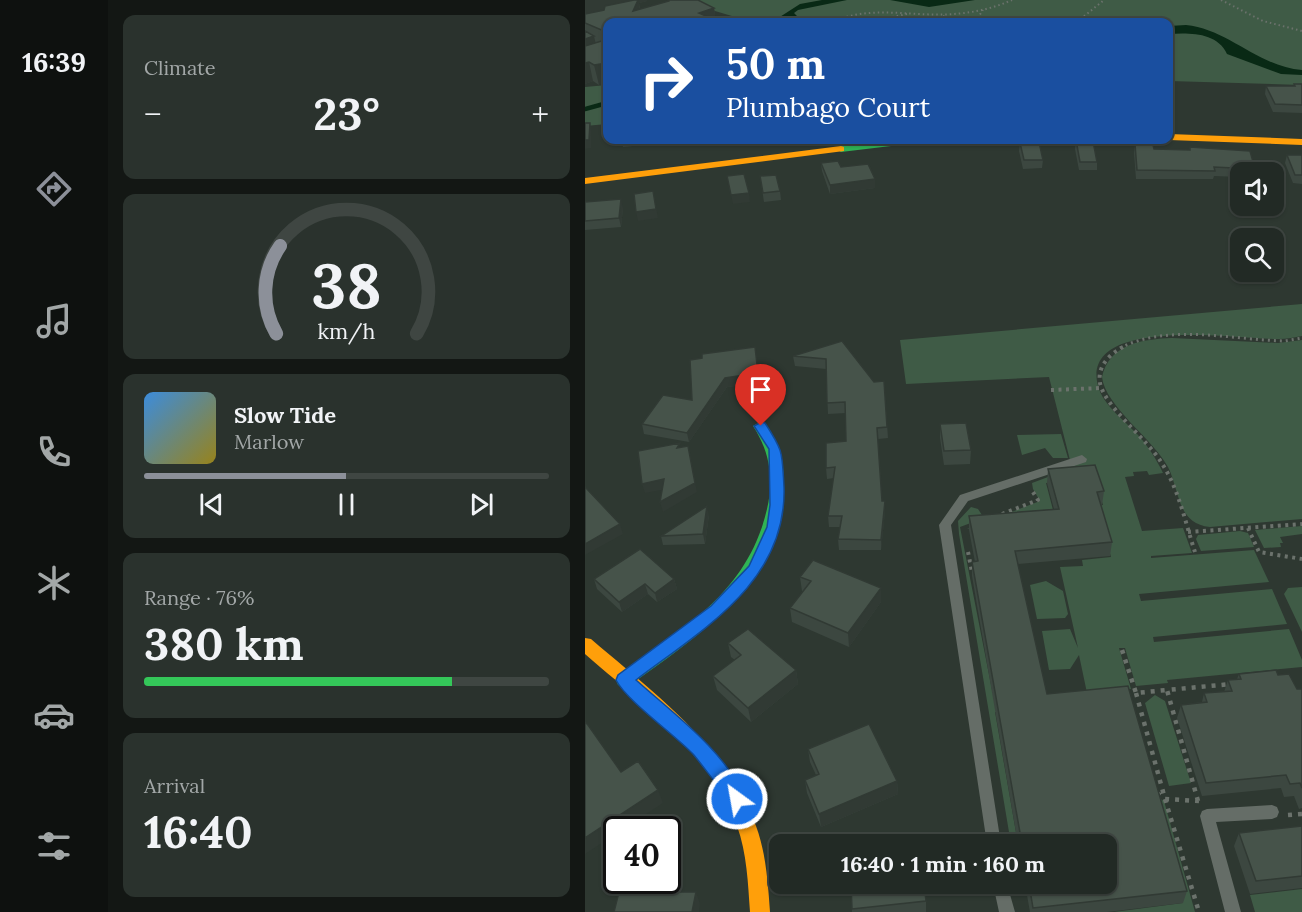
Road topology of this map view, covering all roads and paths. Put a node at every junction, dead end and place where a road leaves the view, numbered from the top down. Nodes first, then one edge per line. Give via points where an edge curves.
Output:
1 (1012, 0) edge
2 (1104, 0) edge
3 (1221, 0) edge
4 (983, 9) junction
5 (907, 14) junction
6 (927, 15) junction
7 (847, 18) edge
8 (885, 18) edge
9 (943, 18) edge
10 (977, 18) edge
11 (1082, 18) edge
12 (1302, 31) edge
13 (1173, 123) edge
14 (1302, 128) edge
15 (1173, 137) edge
16 (1302, 142) edge
17 (765, 144) edge
18 (884, 144) edge
19 (585, 166) edge
20 (585, 181) edge
21 (1302, 338) edge
22 (1102, 388) junction
23 (1051, 390) dead end
24 (761, 426) dead end
25 (1082, 459) dead end
26 (1024, 478) junction
27 (996, 516) edge
28 (1302, 524) edge
29 (1248, 528) junction
30 (1188, 532) junction
31 (968, 550) dead end
32 (1195, 552) dead end
33 (1302, 559) edge
34 (983, 571) edge
35 (585, 644) edge
36 (1122, 650) dead end
37 (624, 680) junction
38 (1233, 684) edge
39 (1167, 690) junction
40 (1136, 693) junction
41 (1114, 694) edge
42 (1154, 791) edge
43 (1165, 799) junction
44 (1199, 801) dead end
45 (1272, 812) dead end
46 (992, 834) edge
47 (1002, 894) edge
48 (760, 912) edge
49 (1007, 912) edge
50 (1199, 912) edge
51 (1233, 912) edge

1 - 4 path
2 - 11 path
3 - 12 path via 1263,21
4 - 6 path
4 - 10 path
5 - 6 path
5 - 7 path via 878,11
5 - 8 path
6 - 9 path
13 - 14 street
15 - 16 street
17 - 19 street
18 - 20 street
21 - 22 path via 1271,341 1170,337 1135,341 1107,357 1099,376
22 - 23 path
22 - 30 path via 1105,398 1135,428 1165,468
24 - 37 street via 770,438 778,462 774,527 760,560 741,588 717,610
25 - 26 lane
26 - 27 path via 1038,500
26 - 46 lane via 964,498 945,525
28 - 29 path
29 - 30 path
29 - 33 path via 1259,552
30 - 32 path
31 - 34 path via 972,572
35 - 37 street
36 - 40 path
37 - 48 street via 721,772 737,799 757,862
38 - 39 path
39 - 40 path
39 - 44 path
40 - 41 path
40 - 43 path
42 - 43 path
43 - 50 path
45 - 51 lane via 1207,816
47 - 49 lane

